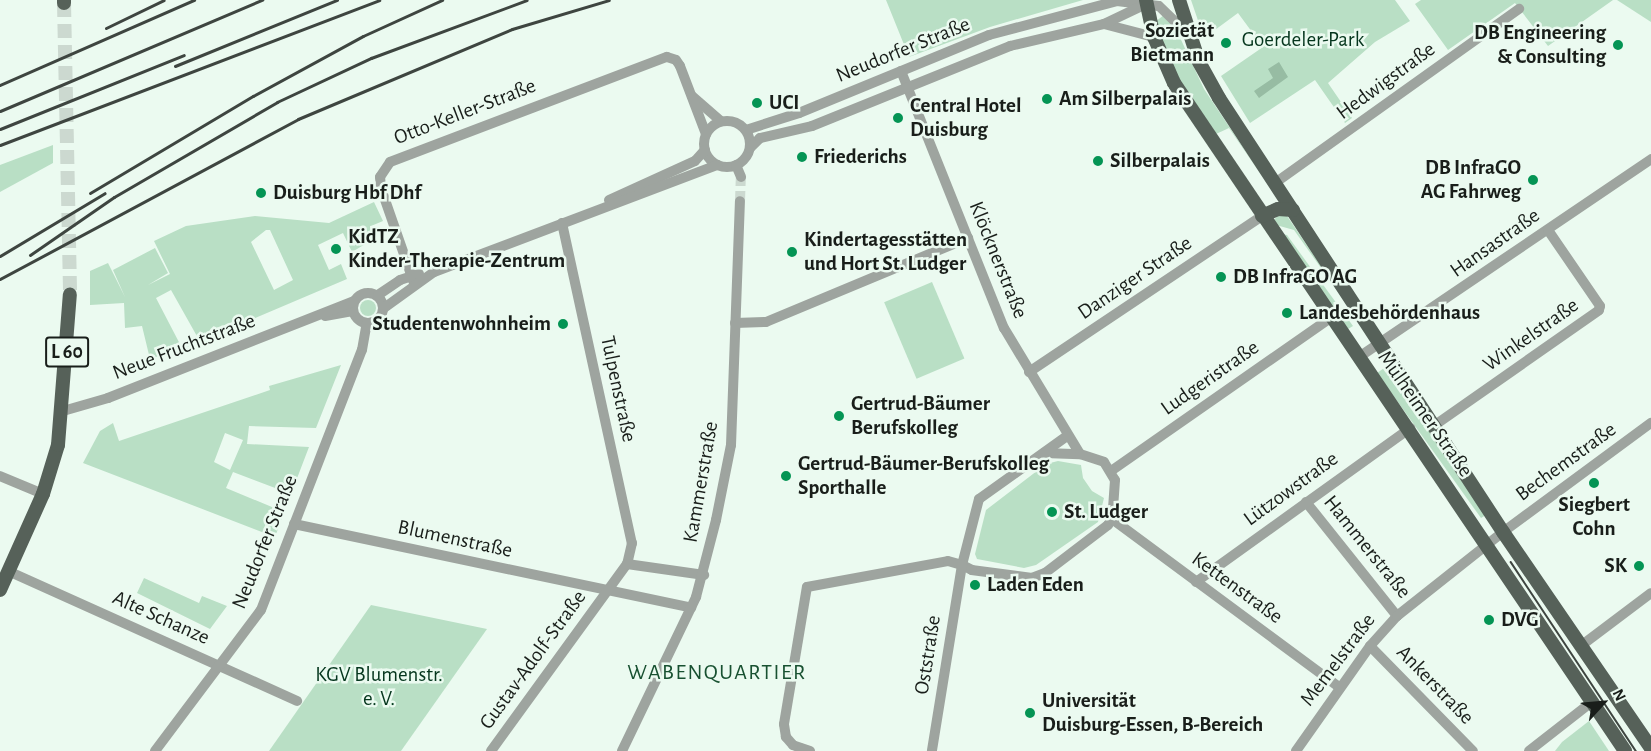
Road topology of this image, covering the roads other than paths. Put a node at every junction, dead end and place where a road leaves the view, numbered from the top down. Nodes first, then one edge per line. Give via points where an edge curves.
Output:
1 (1179, 0) edge
2 (1117, 1) edge
3 (1149, 1) edge
4 (1519, 9) dead end
5 (1104, 24) junction
6 (1188, 36) junction
7 (1154, 37) junction
8 (901, 71) junction
9 (908, 88) junction
10 (692, 96) junction
11 (721, 122) junction
12 (746, 130) junction
13 (706, 134) junction
14 (750, 148) junction
15 (705, 150) junction
16 (1651, 159) edge
17 (717, 165) junction
18 (736, 165) junction
19 (741, 177) tunnel mouth
20 (1275, 183) junction
21 (740, 201) tunnel mouth
22 (1293, 210) junction
23 (591, 211) junction
24 (1262, 216) junction
25 (562, 223) junction
26 (1548, 230) junction
27 (968, 238) junction
28 (413, 279) junction
29 (70, 294) tunnel mouth
30 (378, 296) junction
31 (354, 306) junction
32 (384, 308) junction
33 (1332, 317) junction
34 (367, 323) junction
35 (735, 323) junction
36 (1381, 341) junction
37 (1359, 357) junction
38 (1029, 372) junction
39 (63, 411) junction
40 (1651, 423) edge
41 (1435, 425) junction
42 (1410, 428) junction
43 (1067, 436) junction
44 (1044, 453) junction
45 (1080, 454) junction
46 (1111, 471) junction
47 (0, 476) edge
48 (43, 494) junction
49 (1306, 502) junction
50 (1112, 519) junction
51 (294, 524) junction
52 (1503, 531) junction
53 (1488, 544) junction
54 (627, 564) junction
55 (962, 565) junction
56 (8, 571) junction
57 (704, 575) junction
58 (1196, 582) junction
59 (0, 590) edge
60 (607, 593) junction
61 (1651, 593) edge
62 (691, 608) junction
63 (1397, 616) junction
64 (1582, 645) junction
65 (1370, 646) junction
66 (220, 666) junction
67 (1339, 687) junction
68 (297, 701) dead end
69 (1593, 701) junction
70 (1651, 748) edge
71 (155, 751) edge
72 (491, 751) edge
73 (622, 751) edge
74 (810, 751) edge
75 (932, 751) edge
76 (1296, 751) edge
77 (1473, 751) edge
78 (1529, 751) edge
79 (1625, 751) edge

1 - 6 main road, Mülheimer Straße
2 - 3 street, Neudorfer Straße
2 - 8 street, Neudorfer Straße via 998,33
3 - 5 street, Neudorfer Straße
3 - 6 street via 1169,12
3 - 7 main road, Mülheimer Straße
4 - 20 street, Hedwigstraße
5 - 7 street, Neudorfer Straße
5 - 9 street, Neudorfer Straße via 1026,40
6 - 20 main road, Mülheimer Straße via 1219,98
7 - 24 main road, Mülheimer Straße via 1174,83
8 - 9 street, Klöcknerstraße
8 - 12 street, Neudorfer Straße
9 - 14 street, Neudorfer Straße via 812,126 760,138
9 - 27 street, Klöcknerstraße
10 - 11 street
10 - 13 street
10 - 28 street, Otto-Keller-Straße via 676,60 667,57 390,162 380,177 381,188
11 - 12 street via 735,122
11 - 13 street
12 - 14 street
13 - 15 street
14 - 18 street
15 - 17 street
15 - 23 street via 695,161 635,186
16 - 26 street, Hansastraße
17 - 18 street
17 - 23 street
18 - 19 street
20 - 22 main road, Mülheimer Straße
21 - 35 street, Kammerstraße
22 - 24 main road via 1278,209
22 - 36 main road, Mülheimer Straße
23 - 25 street
24 - 33 main road, Mülheimer Straße
24 - 38 street, Danziger Straße
25 - 28 street
25 - 54 street, Tulpenstraße via 632,543
26 - 36 street, Hansastraße
26 - 41 street, Winkelstraße via 1599,310
27 - 35 street via 766,322
27 - 38 street, Klöcknerstraße via 1004,328
28 - 30 street
28 - 32 street
29 - 39 main road, L 60
30 - 31 street via 365,293
30 - 32 street
31 - 34 street via 358,319
31 - 39 street, Neue Fruchtstraße
32 - 34 street via 380,318
33 - 37 main road, Mülheimer Straße
33 - 46 street, Ludgeristraße
34 - 51 street, Neudorfer Straße via 362,350
35 - 57 street, Kammerstraße via 731,445
36 - 37 street, Hansastraße
36 - 41 main road, Mülheimer Straße
37 - 42 main road, Mülheimer Straße
38 - 43 street, Klöcknerstraße
39 - 48 main road, L 60 via 58,445
40 - 52 street, Bechemstraße
41 - 52 main road, Mülheimer Straße
42 - 49 street, Lützowstraße
42 - 53 main road, Mülheimer Straße
43 - 44 street, Oststraße
43 - 45 street, Klöcknerstraße
44 - 45 street
44 - 55 street, Oststraße via 979,499
45 - 46 street via 1095,457
46 - 50 street via 1116,492
47 - 48 street
48 - 56 main road, L 60
49 - 58 street, Lützowstraße
49 - 63 street, Hammerstraße
50 - 55 street via 1094,537 1032,578 972,570
50 - 58 street, Kettenstraße
51 - 60 street, Blumenstraße
51 - 66 street, Neudorfer Straße via 261,610
52 - 53 street, Memelstraße
52 - 64 main road, Mülheimer Straße
53 - 63 street, Memelstraße
53 - 69 main road, Mülheimer Straße
54 - 57 street
54 - 60 street
55 - 74 street via 948,561 807,587 784,724 786,737 793,745
55 - 75 street, Oststraße
56 - 59 main road, L 60
56 - 66 street, Alte Schanze
57 - 62 street, Kammerstraße
58 - 67 street, Kettenstraße
60 - 62 street, Blumenstraße
60 - 72 street, Gustav-Adolf-Straße
61 - 64 street
62 - 73 street, Kammerstraße
63 - 65 street, Memelstraße
64 - 70 main road, Mülheimer Straße
65 - 67 street, Memelstraße
65 - 77 street, Ankerstraße
66 - 68 street, Alte Schanze
66 - 71 street, Neudorfer Straße
67 - 76 street, Memelstraße
69 - 78 street
69 - 79 main road, Mülheimer Straße

